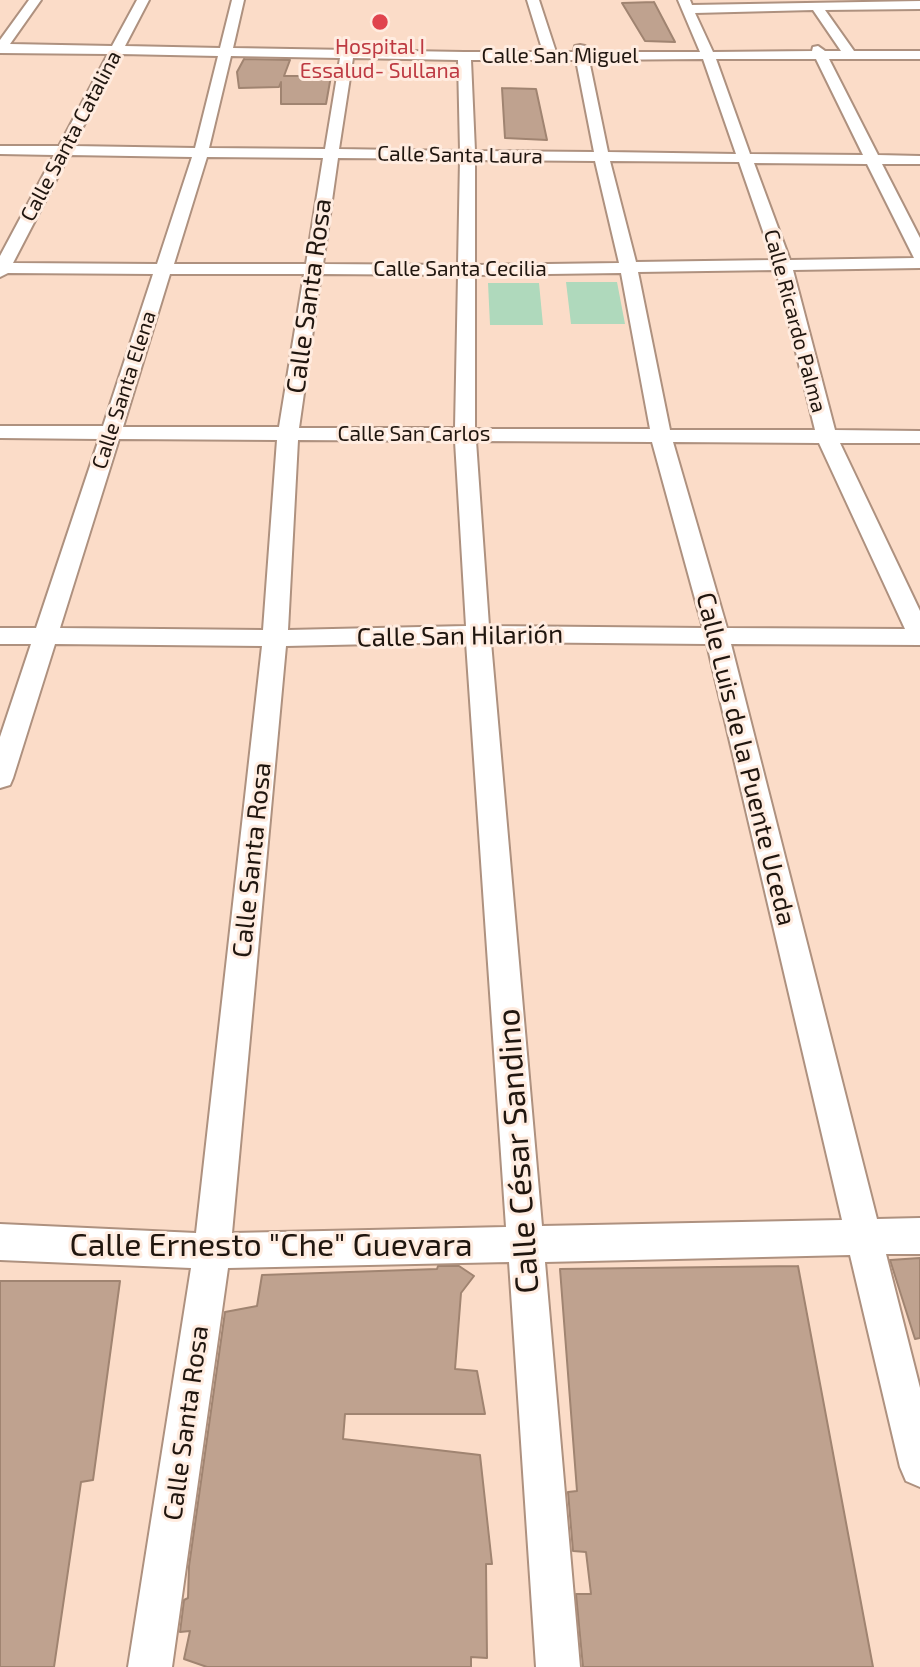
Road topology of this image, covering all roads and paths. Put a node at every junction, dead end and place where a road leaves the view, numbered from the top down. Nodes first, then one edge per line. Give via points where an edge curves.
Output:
1 (35, 0) edge
2 (143, 0) edge
3 (238, 0) edge
4 (533, 0) edge
5 (852, 3) edge
6 (759, 4) edge
7 (687, 5) edge
8 (920, 5) edge
9 (817, 7) junction
10 (0, 48) edge
11 (920, 49) edge
12 (117, 50) junction
13 (225, 50) junction
14 (349, 52) junction
15 (550, 52) junction
16 (580, 52) junction
17 (820, 52) junction
18 (848, 52) junction
19 (706, 53) junction
20 (920, 55) edge
21 (464, 56) junction
22 (0, 149) edge
23 (64, 150) junction
24 (201, 152) junction
25 (330, 153) junction
26 (468, 155) junction
27 (601, 157) junction
28 (746, 158) junction
29 (875, 160) junction
30 (920, 160) edge
31 (920, 256) edge
32 (920, 263) edge
33 (783, 265) junction
34 (1, 269) edge
35 (163, 269) junction
36 (629, 269) junction
37 (315, 270) junction
38 (466, 270) junction
39 (0, 432) edge
40 (111, 433) junction
41 (288, 434) junction
42 (465, 435) junction
43 (661, 436) junction
44 (827, 437) junction
45 (920, 437) edge
46 (478, 635) junction
47 (717, 635) junction
48 (0, 636) edge
49 (46, 636) junction
50 (920, 636) edge
51 (275, 638) junction
52 (0, 778) edge
53 (920, 1236) edge
54 (864, 1238) junction
55 (0, 1242) edge
56 (525, 1246) junction
57 (212, 1251) junction
58 (920, 1467) edge
59 (150, 1667) edge
60 (558, 1667) edge

1 - 10 street
2 - 12 street, Calle Santa Catalina
3 - 13 street, Calle Santa Elena
4 - 15 street
5 - 8 street
5 - 9 street
6 - 7 street
6 - 9 street
7 - 19 street, Calle Ricardo Palma
9 - 18 street
10 - 12 street
11 - 18 street, Calle San Miguel
12 - 13 street
12 - 23 street, Calle Santa Catalina
13 - 14 street
13 - 24 street, Calle Santa Elena
14 - 15 street, Calle San Miguel via 373,48
14 - 21 street, Calle San Miguel
14 - 25 street, Calle Santa Rosa
15 - 16 street, Calle San Miguel
15 - 21 street, Calle San Miguel
16 - 19 street, Calle San Miguel
16 - 27 street, Calle Luis de la Puente Uceda
17 - 18 street, Calle San Miguel
17 - 19 street, Calle San Miguel
17 - 29 street
18 - 20 street, Calle San Miguel
19 - 28 street, Calle Ricardo Palma
21 - 26 street, Calle César Sandino
22 - 23 street, Calle Santa Laura
23 - 24 street, Calle Santa Laura
23 - 34 street, Calle Santa Catalina
24 - 25 street, Calle Santa Laura
24 - 35 street, Calle Santa Elena
25 - 26 street, Calle Santa Laura
25 - 37 street, Calle Santa Rosa
26 - 27 street, Calle Santa Laura
26 - 38 street, Calle César Sandino
27 - 28 street, Calle Santa Laura
27 - 36 street, Calle Luis de la Puente Uceda
28 - 29 street, Calle Santa Laura
28 - 33 street, Calle Ricardo Palma
29 - 30 street, Calle Santa Laura
29 - 31 street
32 - 33 street, Calle Santa Cecilia
33 - 36 street, Calle Santa Cecilia
33 - 44 street, Calle Ricardo Palma
34 - 35 street, Calle Santa Cecilia
35 - 37 street, Calle Santa Cecilia
35 - 40 street, Calle Santa Elena
36 - 38 street, Calle Santa Cecilia
36 - 43 street, Calle Luis de la Puente Uceda
37 - 38 street, Calle Santa Cecilia
37 - 41 street, Calle Santa Rosa
38 - 42 street, Calle César Sandino
39 - 40 street, Calle San Carlos
40 - 41 street, Calle San Carlos
40 - 49 street, Calle Santa Elena
41 - 42 street, Calle San Carlos
41 - 51 street, Calle Santa Rosa
42 - 43 street, Calle San Carlos
42 - 46 street, Calle César Sandino
43 - 44 street, Calle San Carlos
43 - 47 street, Calle Luis de la Puente Uceda
44 - 45 street, Calle San Carlos
44 - 50 street, Calle Ricardo Palma
46 - 47 street, Calle San Hilarión
46 - 51 street, Calle San Hilarión
46 - 56 street, Calle César Sandino
47 - 50 street, Calle San Hilarión
47 - 54 street, Calle Luis de la Puente Uceda
48 - 49 street, Calle San Hilarión
49 - 51 street, Calle San Hilarión
49 - 52 street, Calle Santa Elena
51 - 57 street, Calle Santa Rosa
53 - 54 street, Calle Ernesto "Che" Guevara
54 - 56 street, Calle Ernesto "Che" Guevara
54 - 58 street, Calle Luis de la Puente Uceda
55 - 57 street, Calle Ernesto "Che" Guevara
56 - 57 street, Calle Ernesto "Che" Guevara
56 - 60 street, Calle César Sandino
57 - 59 street, Calle Santa Rosa

